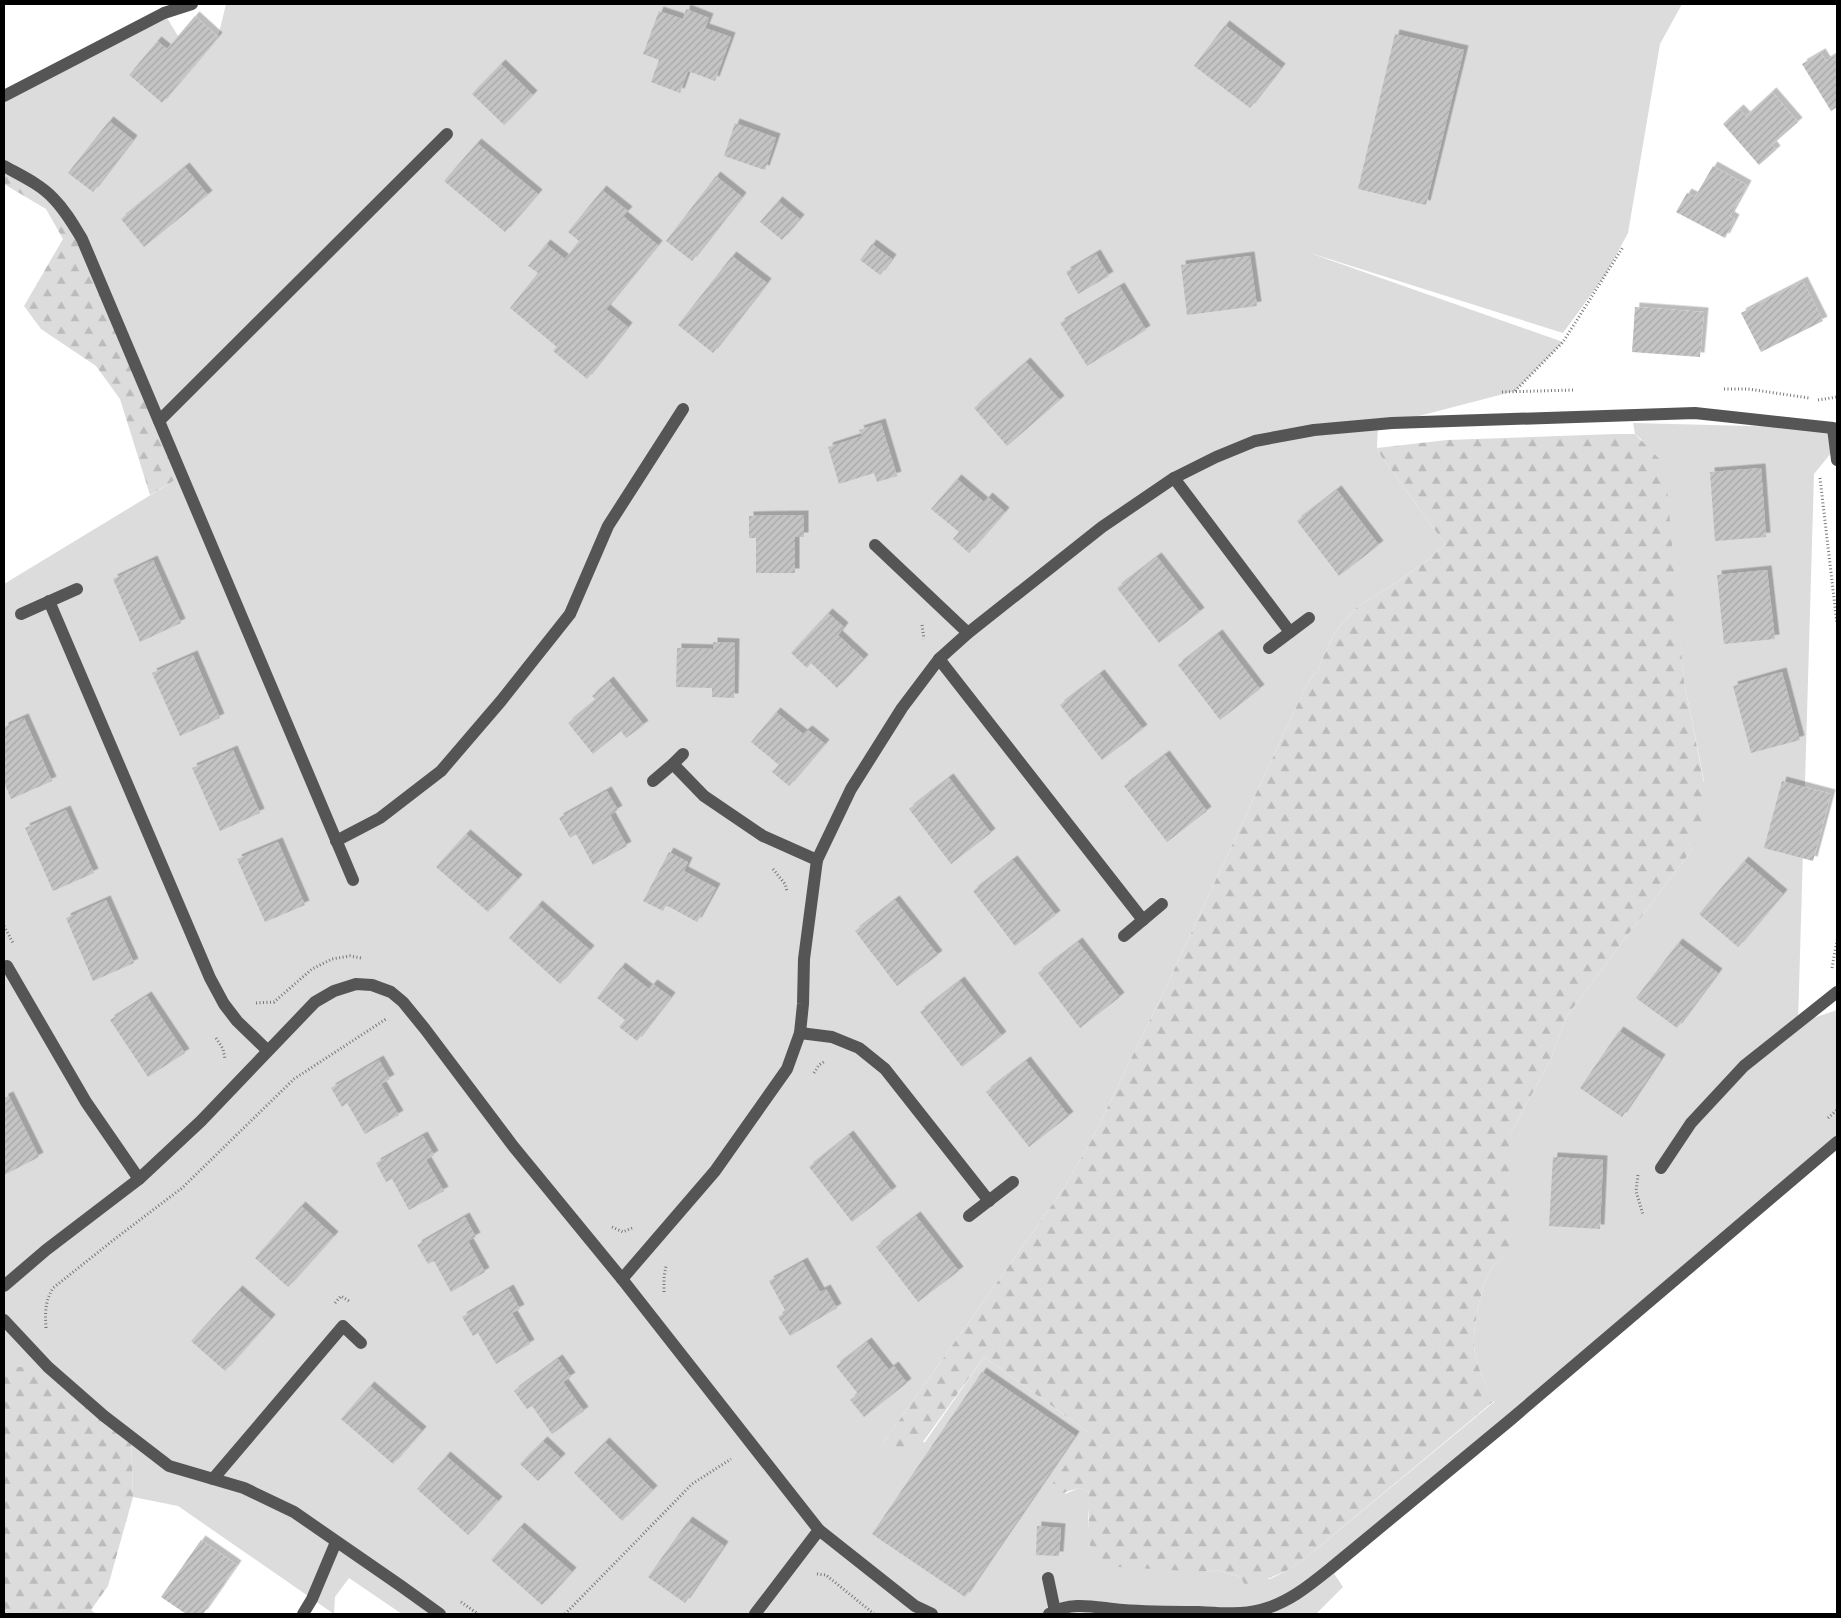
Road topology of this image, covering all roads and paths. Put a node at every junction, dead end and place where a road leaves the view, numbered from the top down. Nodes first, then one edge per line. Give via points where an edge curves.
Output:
1 (192, 4) edge
2 (4, 96) edge
3 (446, 134) dead end
4 (4, 166) edge
5 (1623, 246) dead end
6 (1515, 391) dead end
7 (684, 409) dead end
8 (159, 421) junction
9 (1835, 427) edge
10 (1837, 460) edge
11 (1820, 476) dead end
12 (1174, 478) junction
13 (875, 546) dead end
14 (77, 589) dead end
15 (49, 601) junction
16 (20, 614) dead end
17 (1309, 618) dead end
18 (921, 622) dead end
19 (1837, 624) edge
20 (1290, 632) junction
21 (968, 633) junction
22 (923, 647) dead end
23 (1269, 648) dead end
24 (939, 659) junction
25 (683, 754) dead end
26 (673, 764) junction
27 (654, 781) dead end
28 (336, 841) junction
29 (816, 860) junction
30 (770, 866) dead end
31 (353, 880) dead end
32 (789, 899) dead end
33 (1162, 904) dead end
34 (1144, 920) junction
35 (4, 926) edge
36 (1124, 936) dead end
37 (17, 950) dead end
38 (370, 958) dead end
39 (7, 966) dead end
40 (1837, 992) edge
41 (250, 999) dead end
42 (391, 1019) dead end
43 (800, 1033) junction
44 (214, 1035) dead end
45 (267, 1050) junction
46 (827, 1060) dead end
47 (224, 1065) dead end
48 (813, 1073) dead end
49 (1837, 1110) edge
50 (1824, 1123) dead end
51 (1837, 1142) edge
52 (1661, 1168) dead end
53 (140, 1179) junction
54 (1013, 1182) dead end
55 (989, 1201) junction
56 (968, 1216) dead end
57 (640, 1224) dead end
58 (607, 1226) dead end
59 (668, 1262) dead end
60 (622, 1279) junction
61 (4, 1286) edge
62 (664, 1294) dead end
63 (353, 1304) dead end
64 (329, 1310) dead end
65 (4, 1320) edge
66 (50, 1334) dead end
67 (362, 1343) dead end
68 (734, 1457) dead end
69 (213, 1479) junction
70 (819, 1530) junction
71 (336, 1542) junction
72 (809, 1578) dead end
73 (1048, 1578) dead end
74 (1052, 1613) edge
75 (303, 1614) edge
76 (440, 1614) edge
77 (565, 1614) edge
78 (755, 1614) edge
79 (874, 1614) edge
80 (932, 1614) edge

1 - 2 street via 164,13
3 - 8 street
4 - 8 street via 52,196 73,223
5 - 6 path via 1563,342
7 - 28 street via 608,526 570,614 501,701 441,771 380,818
8 - 28 street
9 - 10 street
9 - 12 street via 1695,413 1392,423 1314,430 1255,441
11 - 19 path
12 - 20 street
12 - 21 street via 1102,527
13 - 21 street
14 - 15 street
15 - 16 street
15 - 45 street via 210,978 237,1021
17 - 20 street
18 - 22 path
20 - 23 street
21 - 24 street
24 - 29 street via 902,708 851,789
24 - 34 street
25 - 26 street
26 - 27 street
26 - 29 street via 704,796 762,836
28 - 31 street
29 - 43 street via 804,959
30 - 32 path via 785,884
33 - 34 street
34 - 36 street
35 - 37 path
38 - 41 path via 350,956 332,959 312,969 274,1002 257,1004
39 - 53 street via 86,1102
40 - 52 street via 1744,1066 1692,1123
42 - 66 path via 386,1019 294,1079 182,1188 53,1288 47,1298 45,1316 46,1329
43 - 55 street via 832,1037 859,1048 885,1069
43 - 60 street via 787,1069 720,1164
44 - 47 path via 226,1057
45 - 53 street via 201,1121
45 - 60 street via 315,1002 334,991 356,984 372,985 391,992 421,1023 518,1152
46 - 48 path
49 - 50 path
51 - 74 street via 1509,1421 1331,1568 1291,1597 1260,1610 1235,1613 1131,1611 1079,1605
53 - 61 street
54 - 55 street
55 - 56 street
57 - 58 path via 624,1232
59 - 62 path
60 - 70 street
63 - 64 path via 341,1296
65 - 69 street via 48,1366 169,1466
67 - 69 street via 343,1326
68 - 77 path via 692,1484
69 - 71 street via 244,1488 294,1512
70 - 78 street
70 - 80 street via 915,1606
71 - 75 street
71 - 76 street
72 - 79 path via 818,1573 826,1575
73 - 74 street

